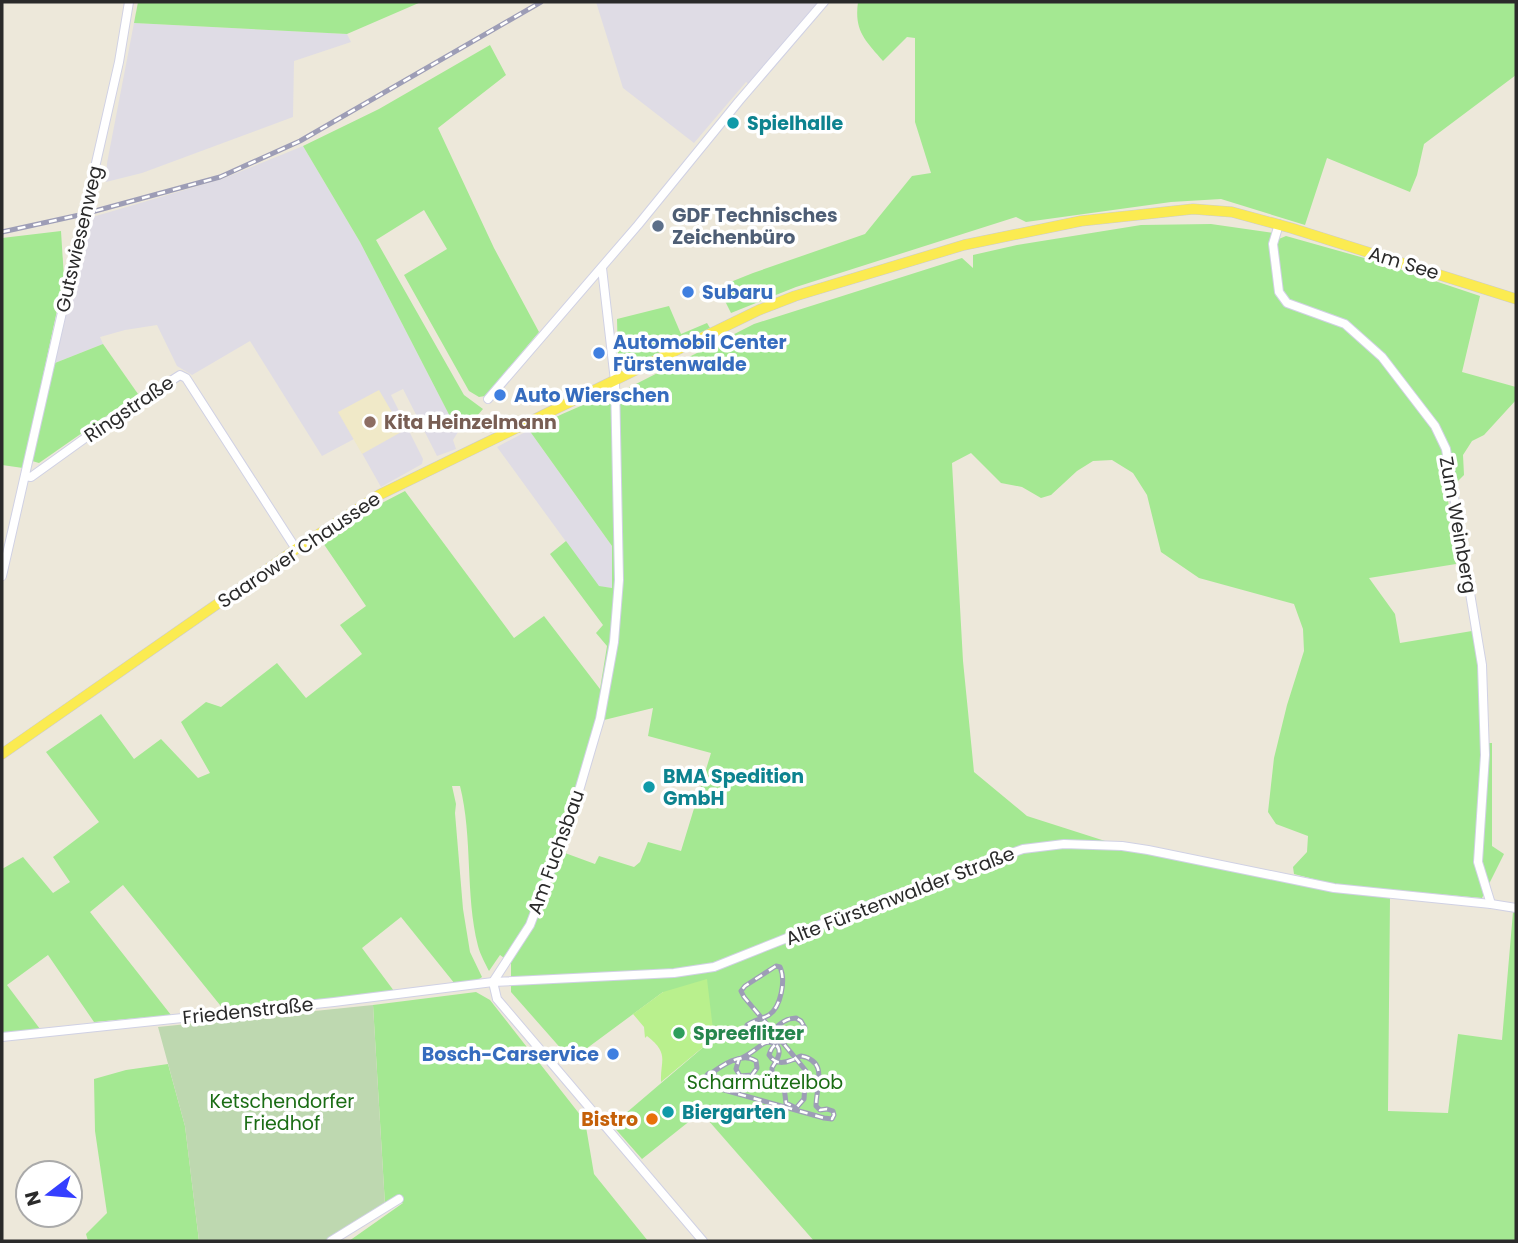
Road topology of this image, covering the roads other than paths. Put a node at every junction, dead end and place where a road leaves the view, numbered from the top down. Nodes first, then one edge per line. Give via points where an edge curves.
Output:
1 (129, 2) edge
2 (824, 2) edge
3 (1279, 224) junction
4 (602, 268) junction
5 (1516, 299) edge
6 (615, 380) junction
7 (488, 398) dead end
8 (25, 476) junction
9 (296, 549) junction
10 (2, 576) edge
11 (2, 754) edge
12 (1491, 904) junction
13 (1516, 908) edge
14 (494, 982) junction
15 (2, 1037) edge
16 (399, 1199) dead end
17 (331, 1241) edge
18 (703, 1241) edge

1 - 8 street, Gutswiesenweg
2 - 4 street
3 - 5 main road, Am See
3 - 6 main road, Saarower Chaussee via 1232,212 1192,209 1081,221 990,239 795,296
3 - 12 street, Zum Weinberg via 1273,244 1279,292 1287,303 1345,324 1382,357 1435,426 1446,449 1482,665 1485,755 1478,862
4 - 6 street, Am Fuchsbau
4 - 7 street
6 - 9 main road, Saarower Chaussee via 379,495
6 - 14 street, Am Fuchsbau via 619,580 604,698 573,811 530,925
8 - 9 street, Ringstraße via 32,477 180,376 186,378
8 - 10 street
9 - 11 main road, Saarower Chaussee
12 - 13 street, Alte Fürstenwalder Straße
12 - 14 street, Alte Fürstenwalder Straße via 1334,888 1122,846 1064,844 1023,849 714,967
14 - 15 street, Friedenstraße
14 - 18 street via 497,999
16 - 17 street

